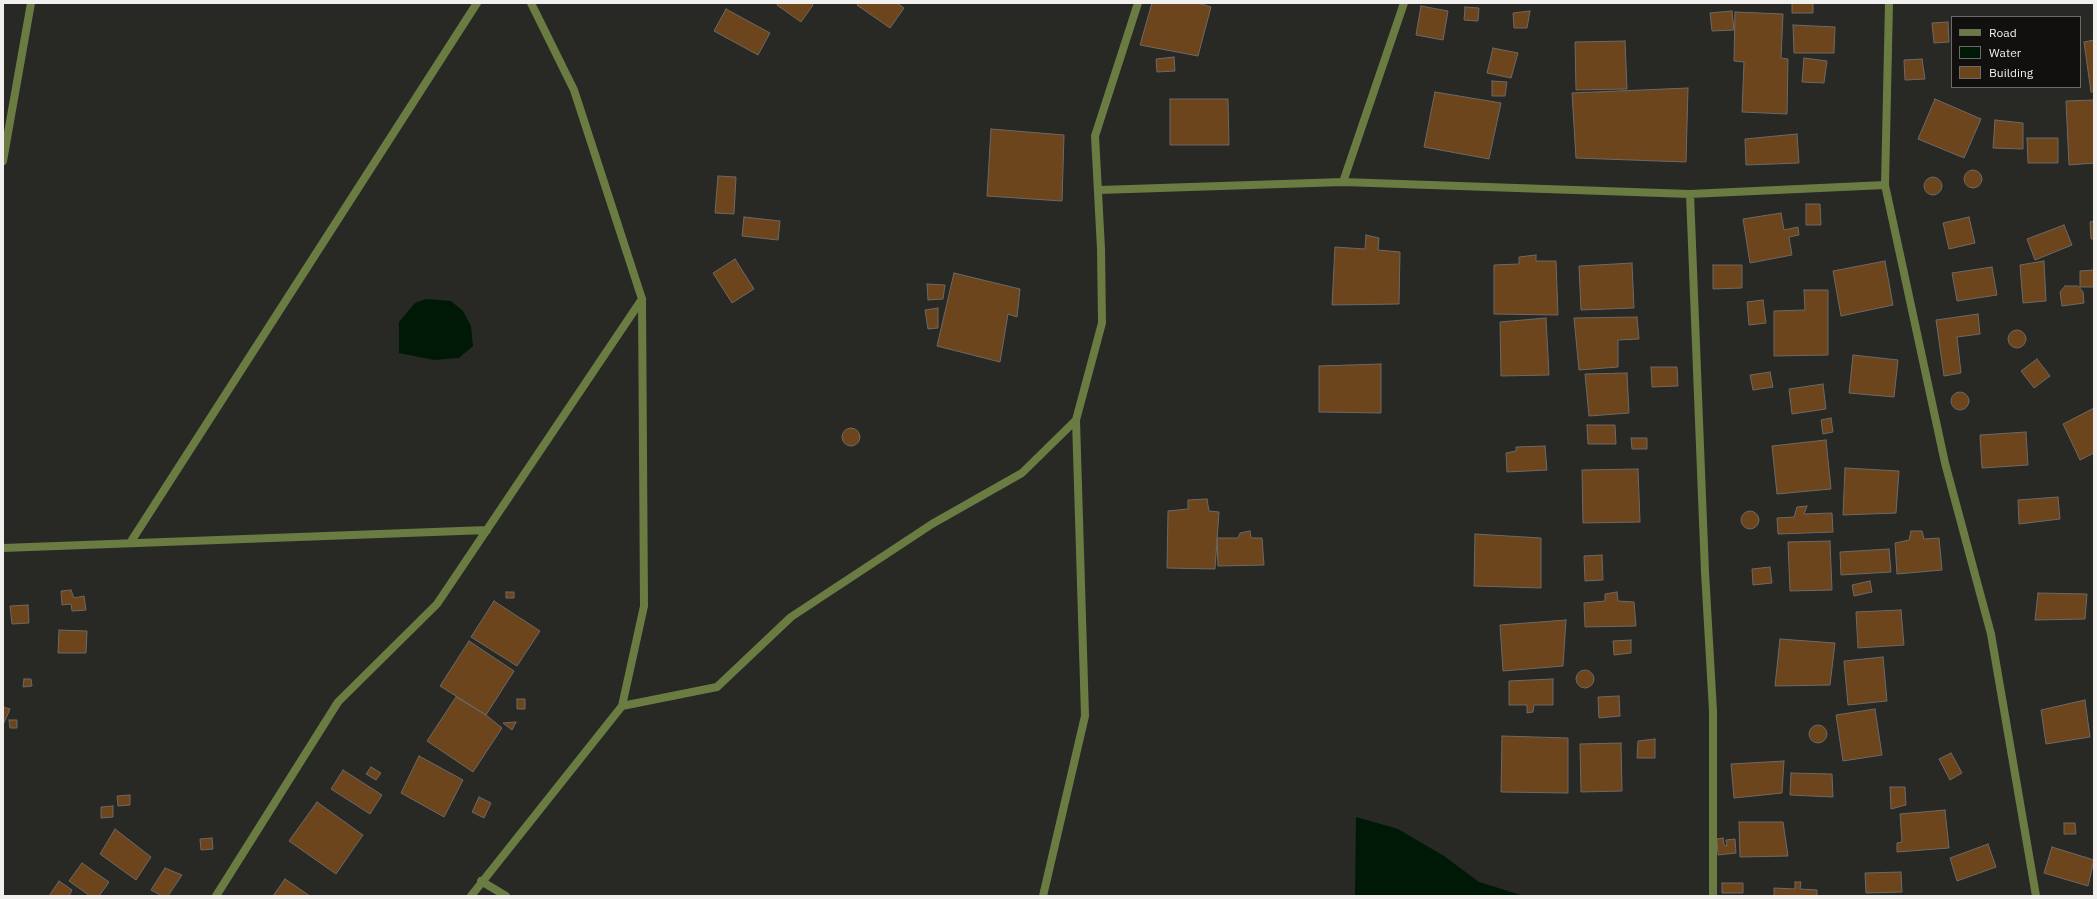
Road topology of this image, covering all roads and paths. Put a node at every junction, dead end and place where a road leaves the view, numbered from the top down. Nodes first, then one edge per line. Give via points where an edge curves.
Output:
1 (31, 3) edge
2 (477, 3) edge
3 (531, 3) edge
4 (1138, 3) edge
5 (1404, 3) edge
6 (1889, 3) edge
7 (3, 161) edge
8 (1342, 182) junction
9 (1885, 185) junction
10 (1098, 190) junction
11 (1690, 194) junction
12 (642, 299) junction
13 (1076, 420) junction
14 (487, 530) junction
15 (130, 543) junction
16 (3, 548) edge
17 (622, 706) junction
18 (481, 881) junction
19 (216, 896) edge
20 (471, 896) edge
21 (506, 896) edge
22 (1042, 896) edge
23 (1713, 896) edge
24 (2036, 896) edge

1 - 7 street
2 - 15 street
3 - 12 street via 574,90
4 - 10 street via 1095,136
5 - 8 street
6 - 9 street
8 - 10 street
8 - 11 street
9 - 11 street
9 - 24 street via 1945,463 1991,634
10 - 13 street via 1102,323
11 - 23 street via 1713,711
12 - 14 street
12 - 17 street via 644,606
13 - 17 street via 1022,473 932,524 791,617 716,687
13 - 22 street via 1086,716
14 - 15 street
14 - 19 street via 437,604 338,702
15 - 16 street
17 - 18 street
18 - 20 street
18 - 21 street

